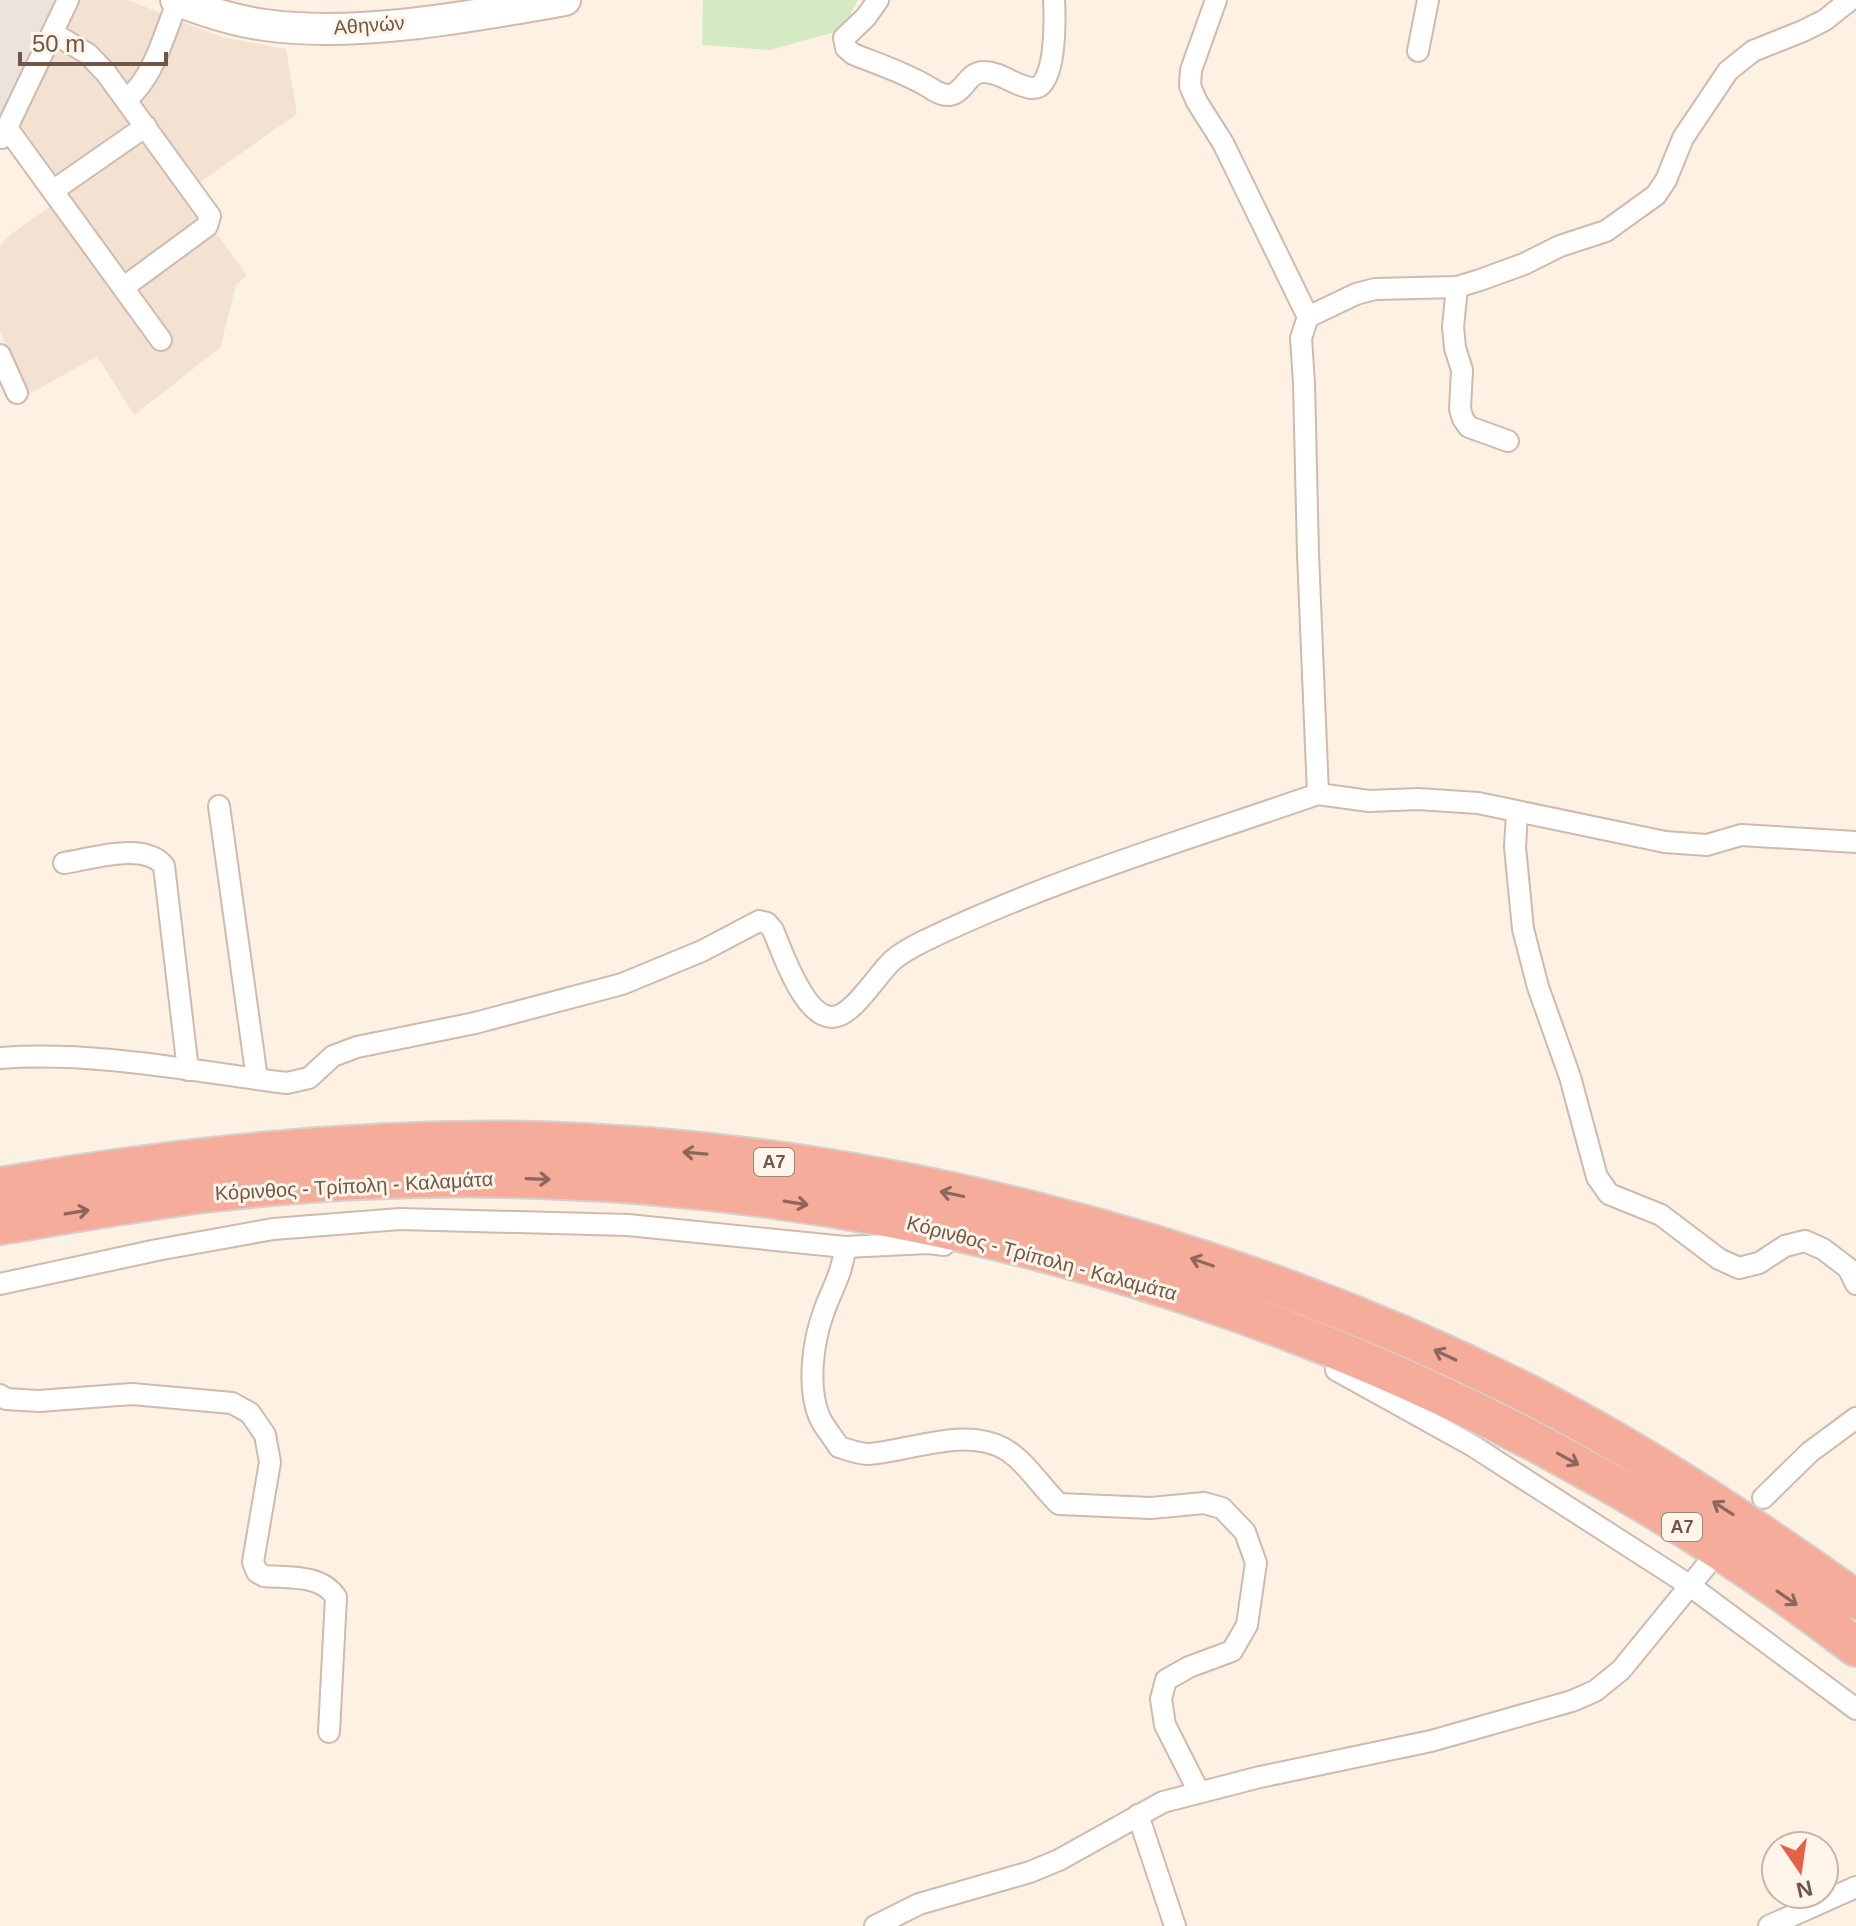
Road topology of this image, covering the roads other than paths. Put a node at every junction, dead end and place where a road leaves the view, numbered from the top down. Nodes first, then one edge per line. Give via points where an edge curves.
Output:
1 (68, 0) edge
2 (177, 0) edge
3 (565, 0) edge
4 (878, 0) edge
5 (1054, 0) edge
6 (1216, 0) edge
7 (1428, 0) edge
8 (1850, 0) edge
9 (53, 33) junction
10 (1418, 51) dead end
11 (127, 99) junction
12 (146, 126) junction
13 (3, 135) edge
14 (54, 190) junction
15 (124, 287) junction
16 (1457, 287) junction
17 (1308, 317) junction
18 (161, 340) dead end
19 (0, 355) edge
20 (17, 393) dead end
21 (1508, 441) dead end
22 (1318, 794) junction
23 (219, 806) dead end
24 (1517, 813) junction
25 (1856, 842) edge
26 (64, 863) dead end
27 (0, 1058) edge
28 (188, 1070) junction
29 (257, 1079) junction
30 (0, 1187) edge
31 (0, 1225) edge
32 (845, 1247) junction
33 (0, 1284) edge
34 (1856, 1284) edge
35 (0, 1395) edge
36 (1856, 1418) edge
37 (1763, 1498) dead end
38 (1706, 1566) dead end
39 (1689, 1585) junction
40 (1856, 1600) edge
41 (1856, 1647) edge
42 (1856, 1709) edge
43 (329, 1732) dead end
44 (1199, 1792) junction
45 (1138, 1815) junction
46 (1856, 1887) edge
47 (875, 1926) edge
48 (1175, 1926) edge
49 (1769, 1926) edge

1 - 9 street
2 - 3 main road, Αθηνών via 262,25 326,28 447,19
2 - 11 street via 150,69
4 - 5 street via 844,38 846,48 951,95 981,72 1033,89 1041,86 1052,54
6 - 17 street via 1190,86
7 - 10 street
8 - 16 street via 1814,26 1753,51 1728,71 1690,126 1656,195 1643,207 1606,231
9 - 11 street via 95,60
9 - 13 street
11 - 12 street
12 - 14 street
12 - 15 street via 210,221
13 - 14 street
14 - 15 street
15 - 18 street
16 - 17 street via 1375,289
16 - 21 street via 1453,327 1462,370 1463,419 1469,427
17 - 22 street via 1301,338
19 - 20 street
22 - 24 street via 1369,801 1478,803
22 - 29 street via 1006,904 921,942 896,957 849,1010 834,1018 821,1014 802,995 773,930 759,921 622,984 357,1047 333,1056 299,1082
23 - 29 street
24 - 25 street via 1665,842 1707,845 1741,835
24 - 34 street via 1523,929 1597,1177 1609,1194 1661,1215 1739,1268 1805,1241 1848,1268
26 - 28 street via 136,852 150,854 164,866
27 - 28 street via 68,1057
28 - 29 street
40 -> 30 highway, Κόρινθος - Τρίπολη - Καλαμάτα / Α7 via 1680,1480 1464,1363 1251,1278 997,1203 792,1164 542,1141 280,1149
31 -> 41 highway, Κόρινθος - Τρίπολη - Καλαμάτα / Α7 via 208,1193 365,1181 541,1179 786,1201 989,1240 1186,1296 1438,1393 1659,1511
32 - 33 street via 628,1225 400,1219 273,1229
32 - 39 street via 928,1243 1008,1257 1288,1350 1348,1375 1473,1446
32 - 44 street via 816,1339 812,1374 819,1415 839,1447 866,1454 980,1441 1004,1448 1059,1504 1151,1508 1204,1503 1222,1508 1245,1532 1256,1563 1247,1625 1232,1651 1166,1680 1161,1699 1165,1725
35 - 43 street via 39,1401 147,1395 232,1403 250,1413 265,1435 270,1462 253,1562 257,1572 317,1581 336,1597
36 - 37 street via 1810,1452
38 - 39 street
39 - 42 street
39 - 44 street via 1621,1670 1572,1701 1431,1741
44 - 45 street
45 - 47 street via 1059,1860 919,1904
45 - 48 street
46 - 49 street

